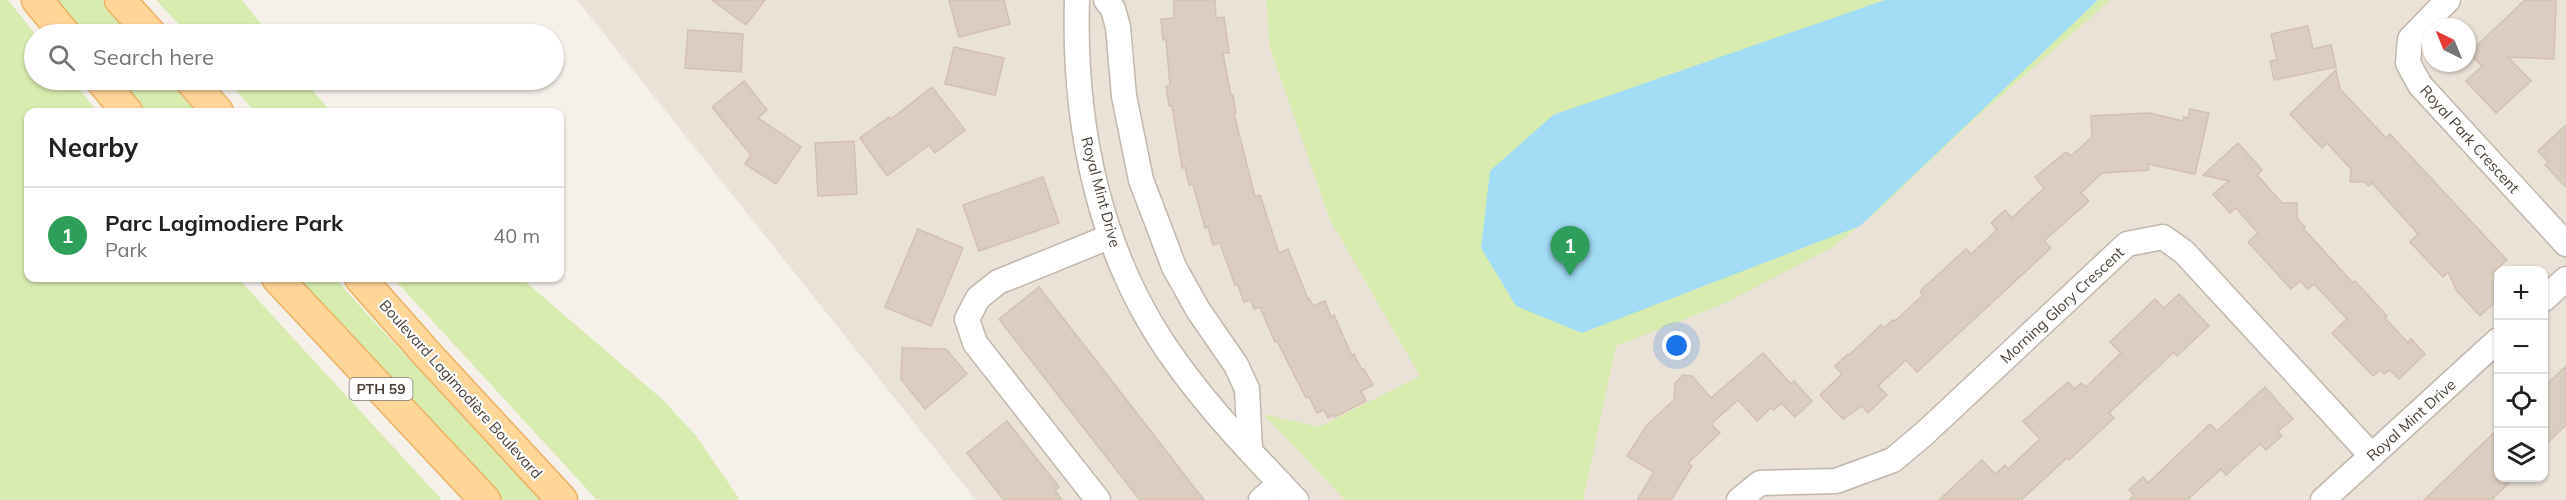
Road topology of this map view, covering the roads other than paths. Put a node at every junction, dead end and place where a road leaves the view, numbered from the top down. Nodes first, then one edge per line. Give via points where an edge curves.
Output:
1 (37, 0) edge
2 (120, 0) edge
3 (1077, 0) edge
4 (1106, 0) edge
5 (2448, 0) edge
6 (57, 24) edge
7 (142, 24) edge
8 (108, 90) edge
9 (199, 90) edge
10 (124, 108) edge
11 (214, 108) edge
12 (1109, 237) junction
13 (2566, 244) edge
14 (2566, 279) edge
15 (281, 282) edge
16 (364, 282) edge
17 (2548, 295) edge
18 (2494, 345) edge
19 (1250, 450) junction
20 (2372, 455) junction
21 (1288, 491) edge
22 (485, 500) edge
23 (562, 500) edge
24 (1098, 500) edge
25 (1261, 500) edge
26 (1739, 500) edge
27 (2324, 500) edge

1 - 6 main road
2 - 7 main road
3 - 12 street, Royal Mint Drive via 1075,44 1081,112
4 - 19 street via 1118,27 1124,96 1141,180 1174,267 1236,365 1246,389
5 - 13 street, Royal Park Crescent via 2410,39 2408,63 2420,85
8 - 10 main road
9 - 11 main road
12 - 19 street, Royal Mint Drive via 1139,303 1175,362
12 - 24 street via 998,282 978,298 967,319 975,343
14 - 17 street
15 - 22 main road, PTH 59
16 - 23 main road, Boulevard Lagimodière Boulevard
18 - 20 street, Royal Mint Drive
19 - 21 street, Royal Mint Drive
20 - 26 street, Morning Glory Crescent via 2184,252 2163,237 2127,244 1893,460 1836,482 1760,483
20 - 27 street, Royal Mint Drive
21 - 25 street

